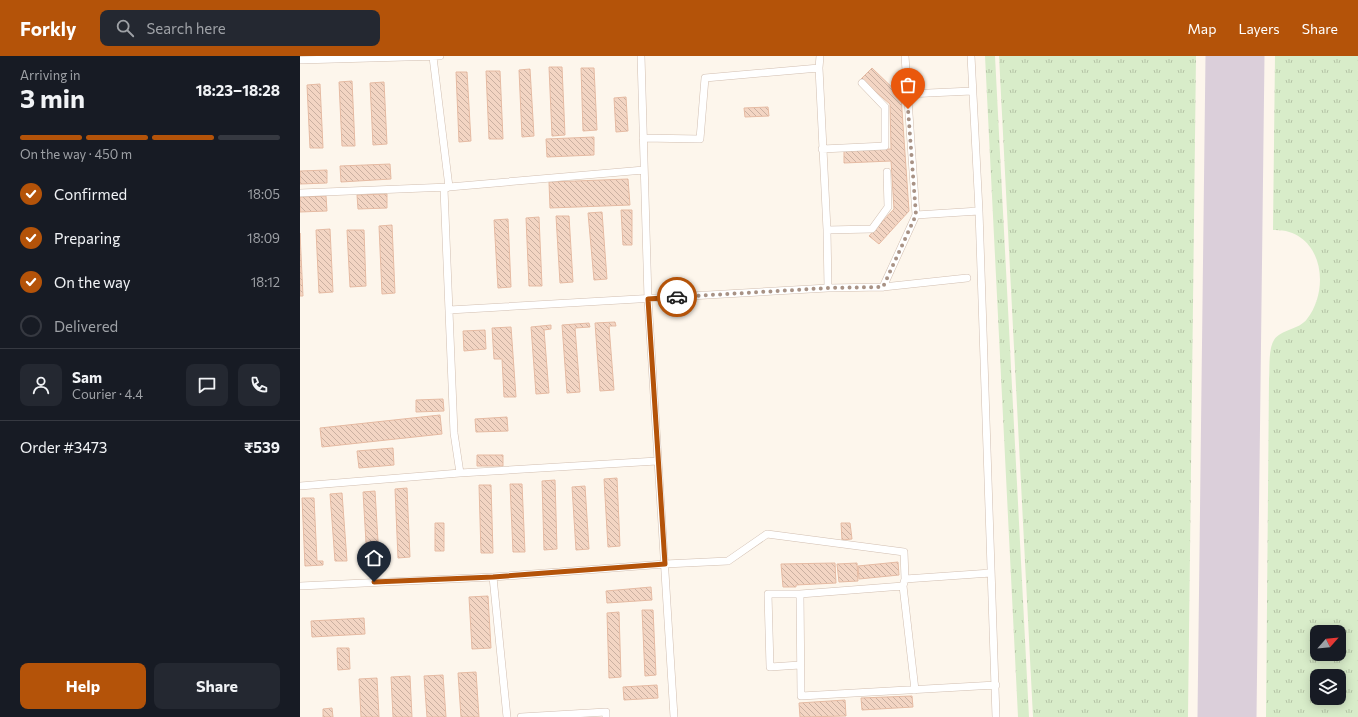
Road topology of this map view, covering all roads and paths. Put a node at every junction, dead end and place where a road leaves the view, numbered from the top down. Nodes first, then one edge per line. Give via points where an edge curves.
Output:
1 (436, 56) edge
2 (641, 56) edge
3 (820, 56) edge
4 (905, 56) edge
5 (971, 56) edge
6 (341, 57) edge
7 (300, 60) edge
8 (819, 68) junction
9 (862, 83) dead end
10 (972, 90) junction
11 (907, 94) junction
12 (643, 138) junction
13 (822, 149) junction
14 (644, 170) junction
15 (887, 172) dead end
16 (449, 187) junction
17 (300, 193) edge
18 (979, 211) junction
19 (916, 215) junction
20 (827, 230) junction
21 (967, 278) dead end
22 (883, 287) junction
23 (828, 288) junction
24 (648, 299) junction
25 (449, 310) junction
26 (658, 461) junction
27 (460, 473) junction
28 (300, 486) edge
29 (665, 564) junction
30 (992, 573) junction
31 (493, 577) junction
32 (904, 583) junction
33 (300, 586) edge
34 (800, 594) junction
35 (800, 665) junction
36 (996, 685) junction
37 (915, 690) junction
38 (508, 717) edge
39 (522, 717) edge
40 (606, 717) edge
41 (674, 717) edge
42 (996, 717) edge

1 - 6 street
1 - 16 street
2 - 12 street
3 - 8 street
4 - 11 street
5 - 10 street
6 - 7 street
8 - 12 street via 705,78 700,139
8 - 13 street
9 - 13 street via 885,107 885,146
10 - 11 street
10 - 18 street
11 - 19 street
12 - 14 street
13 - 20 street
14 - 16 street
14 - 24 street
15 - 20 street via 888,207 872,229
16 - 17 street
16 - 25 street via 444,189
18 - 19 street
18 - 30 street
19 - 22 street
20 - 23 street
21 - 22 street
22 - 23 street
23 - 24 street
24 - 25 street
24 - 26 street
25 - 27 street via 454,433
26 - 27 street
26 - 29 street
27 - 28 street
29 - 31 street
29 - 32 street via 728,561 767,534 904,552
29 - 41 street
30 - 32 street
30 - 36 street
31 - 33 street
31 - 38 street
32 - 34 street
32 - 37 street
34 - 35 street
34 - 35 street via 768,594 770,666
35 - 37 street via 801,696
36 - 37 street
36 - 42 street
39 - 40 street via 606,712

